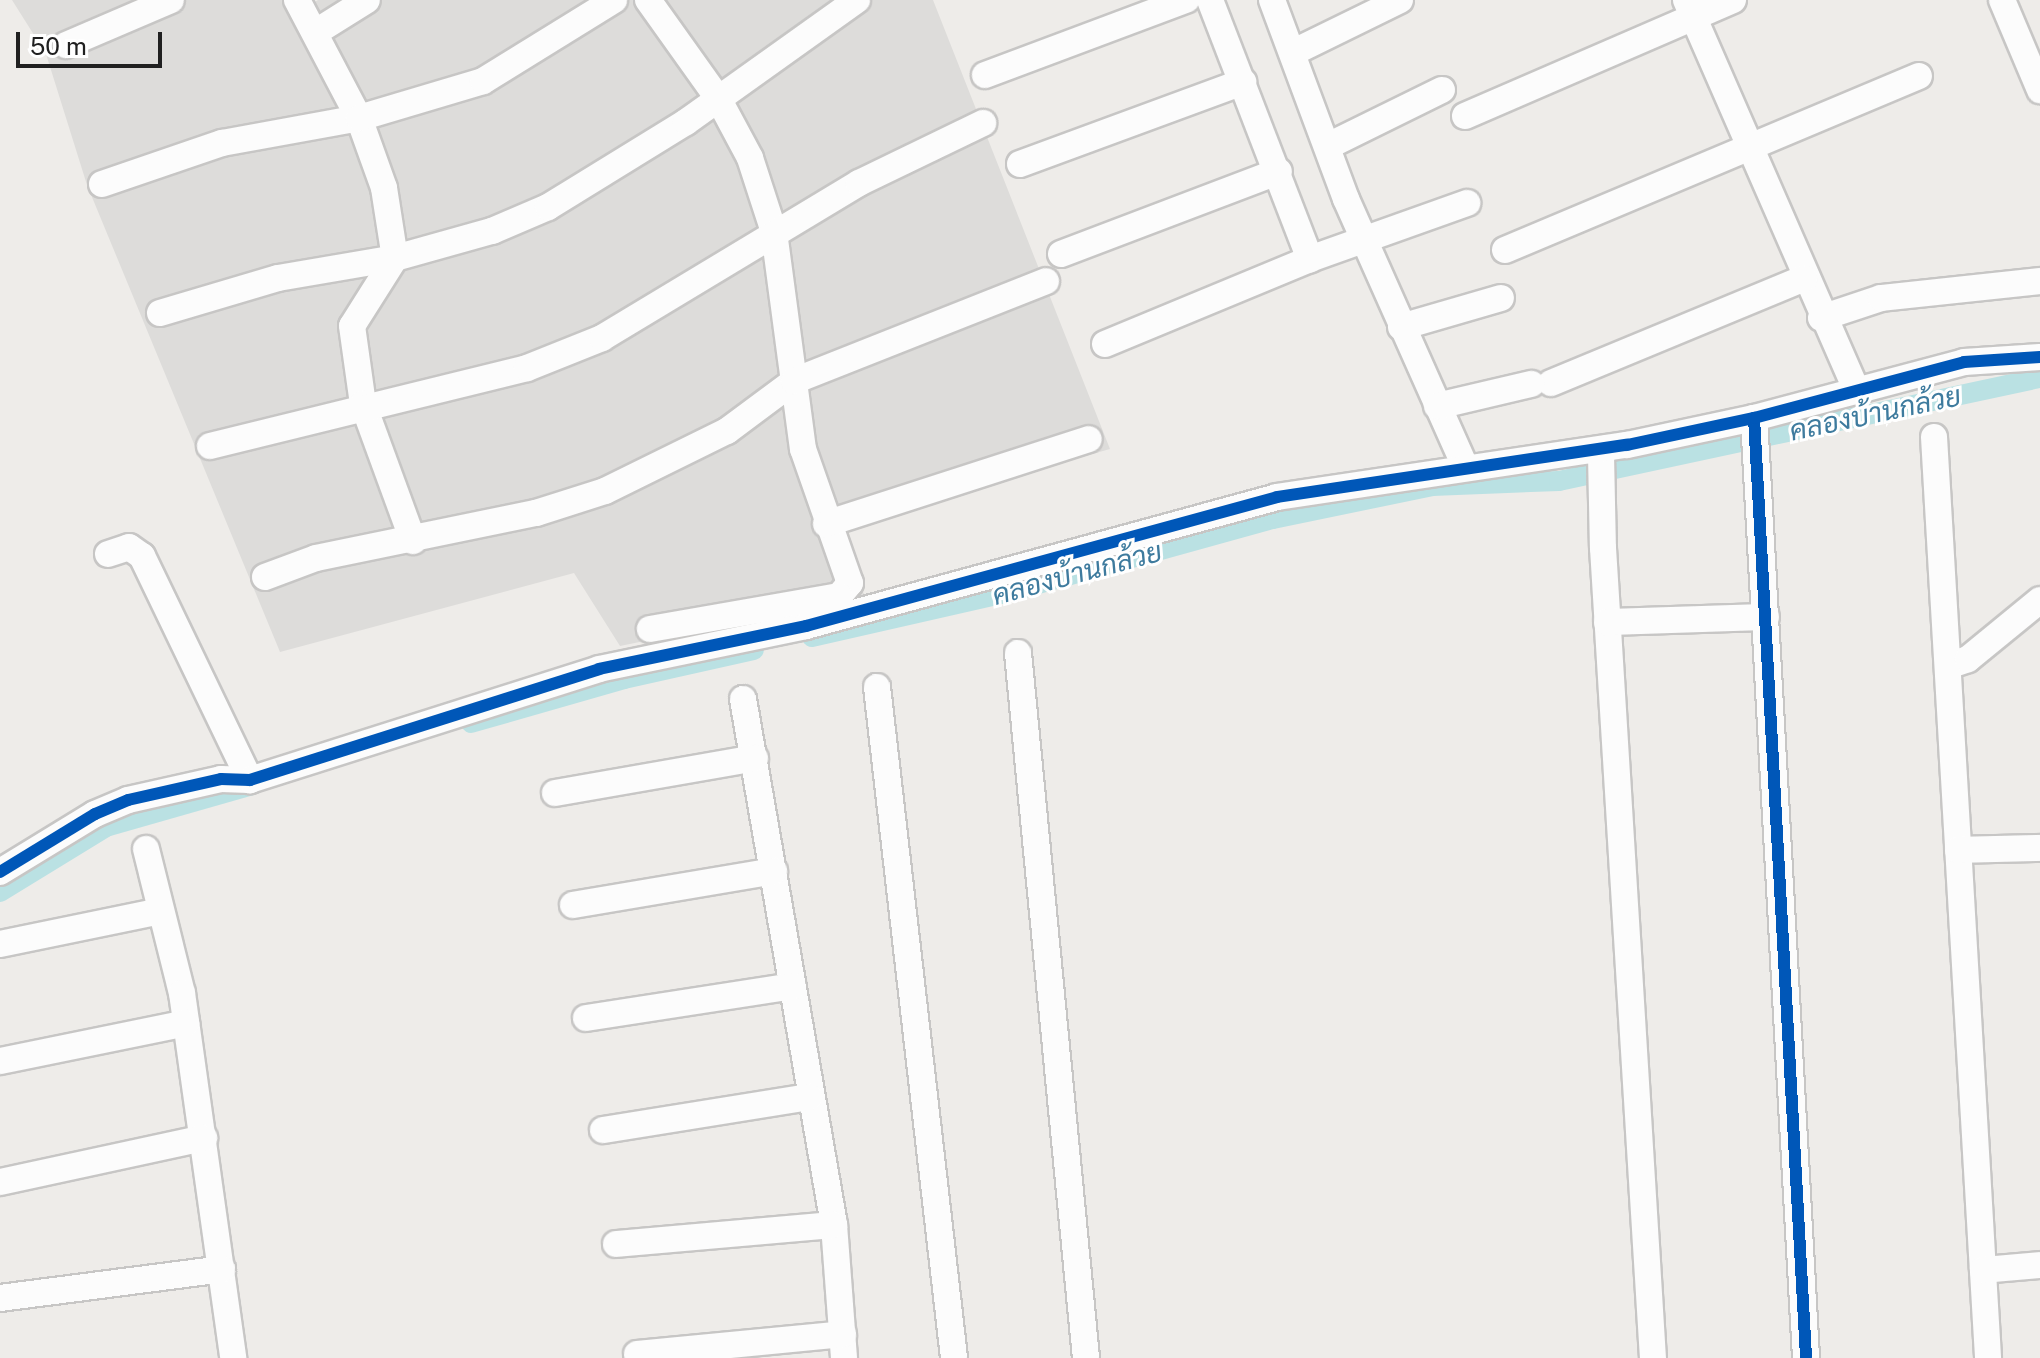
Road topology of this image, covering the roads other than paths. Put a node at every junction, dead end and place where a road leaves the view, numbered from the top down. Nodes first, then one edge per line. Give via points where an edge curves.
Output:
1 (171, 0) edge
2 (297, 0) edge
3 (367, 0) edge
4 (614, 0) edge
5 (648, 0) edge
6 (857, 0) edge
7 (1186, 0) edge
8 (1210, 0) edge
9 (1272, 0) edge
10 (1400, 0) edge
11 (1733, 0) edge
12 (2011, 4) edge
13 (1689, 9) edge
14 (316, 32) junction
15 (66, 45) dead end
16 (1294, 52) junction
17 (985, 75) dead end
18 (1919, 76) dead end
19 (1243, 82) junction
20 (1442, 90) dead end
21 (2040, 90) edge
22 (718, 98) junction
23 (1465, 116) dead end
24 (359, 118) junction
25 (983, 123) dead end
26 (1328, 146) junction
27 (1748, 148) junction
28 (1020, 164) dead end
29 (1279, 171) junction
30 (102, 184) dead end
31 (1467, 203) dead end
32 (774, 232) junction
33 (1362, 237) junction
34 (1505, 250) dead end
35 (1061, 254) dead end
36 (395, 258) junction
37 (1310, 259) junction
38 (1804, 278) junction
39 (1046, 281) dead end
40 (2040, 281) edge
41 (1501, 298) dead end
42 (160, 313) dead end
43 (1821, 318) junction
44 (1401, 327) junction
45 (1105, 344) dead end
46 (2040, 357) edge
47 (794, 381) junction
48 (1857, 391) junction
49 (363, 404) junction
50 (1437, 406) junction
51 (1754, 424) junction
52 (1934, 437) dead end
53 (1089, 439) dead end
54 (210, 446) dead end
55 (1604, 452) junction
56 (1465, 466) junction
57 (826, 524) junction
58 (413, 541) junction
59 (108, 554) dead end
60 (265, 577) dead end
61 (2040, 600) edge
62 (1766, 617) junction
63 (1607, 622) junction
64 (650, 629) dead end
65 (1018, 653) dead end
66 (1948, 666) junction
67 (877, 687) dead end
68 (743, 699) dead end
69 (755, 758) junction
70 (250, 780) junction
71 (555, 793) dead end
72 (2040, 848) edge
73 (146, 849) dead end
74 (1958, 850) junction
75 (774, 871) junction
76 (0, 872) edge
77 (573, 905) dead end
78 (161, 911) junction
79 (0, 944) edge
80 (793, 986) junction
81 (586, 1018) dead end
82 (186, 1023) junction
83 (0, 1061) edge
84 (809, 1097) junction
85 (603, 1130) dead end
86 (204, 1138) junction
87 (0, 1182) edge
88 (834, 1225) junction
89 (616, 1244) dead end
90 (2040, 1265) edge
91 (222, 1269) junction
92 (1983, 1270) junction
93 (0, 1298) edge
94 (844, 1346) edge
95 (637, 1354) dead end
96 (233, 1358) edge
97 (954, 1358) edge
98 (1086, 1358) edge
99 (1653, 1358) edge
100 (1806, 1358) edge
101 (1988, 1358) edge

1 - 15 street
2 - 14 street
3 - 14 street
4 - 24 street via 483,81
5 - 22 street
6 - 22 street
7 - 17 street
8 - 19 street
9 - 16 street
10 - 16 street
11 - 13 street
12 - 21 street
13 - 23 street
13 - 27 street
14 - 24 street
16 - 26 street
18 - 27 street
19 - 28 street
19 - 29 street
20 - 26 street
22 - 32 street via 750,158
22 - 36 street via 548,207 492,231
24 - 30 street via 222,143
24 - 36 street via 384,188
25 - 32 street
26 - 33 street
27 - 34 street
27 - 38 street
29 - 35 street
29 - 37 street
31 - 33 street
32 - 47 street
32 - 49 street via 602,338 527,368
33 - 37 street
33 - 44 street
36 - 42 street via 278,278
36 - 49 street via 352,326
37 - 45 street
38 - 43 street
38 - 50 street via 1541,384
39 - 47 street
40 - 43 street via 1881,298
41 - 44 street
43 - 48 street
44 - 50 street
46 - 48 street via 1964,362
47 - 57 street via 803,449
47 - 58 street via 727,431 605,491
48 - 51 street
49 - 54 street
49 - 58 street
50 - 56 street
51 - 55 street
51 - 62 street
52 - 66 street
53 - 57 street
55 - 56 street
55 - 63 street
56 - 70 street via 1277,497 806,626 599,669
57 - 64 street via 848,569 850,583 839,596
58 - 60 street via 316,558
59 - 70 street via 129,547 142,556
61 - 66 street via 1968,659
62 - 63 street
62 - 100 street
63 - 99 street
65 - 98 street
66 - 74 street
67 - 97 street
68 - 69 street
69 - 71 street
69 - 75 street
70 - 76 street via 221,779 110,806
72 - 74 street
73 - 78 street
74 - 92 street
75 - 77 street
75 - 80 street
78 - 79 street
78 - 82 street
80 - 81 street
80 - 84 street
82 - 83 street
82 - 86 street
84 - 85 street
84 - 88 street
86 - 87 street
86 - 91 street
88 - 89 street
88 - 94 street
90 - 92 street
91 - 93 street
91 - 96 street
92 - 101 street
94 - 95 street

